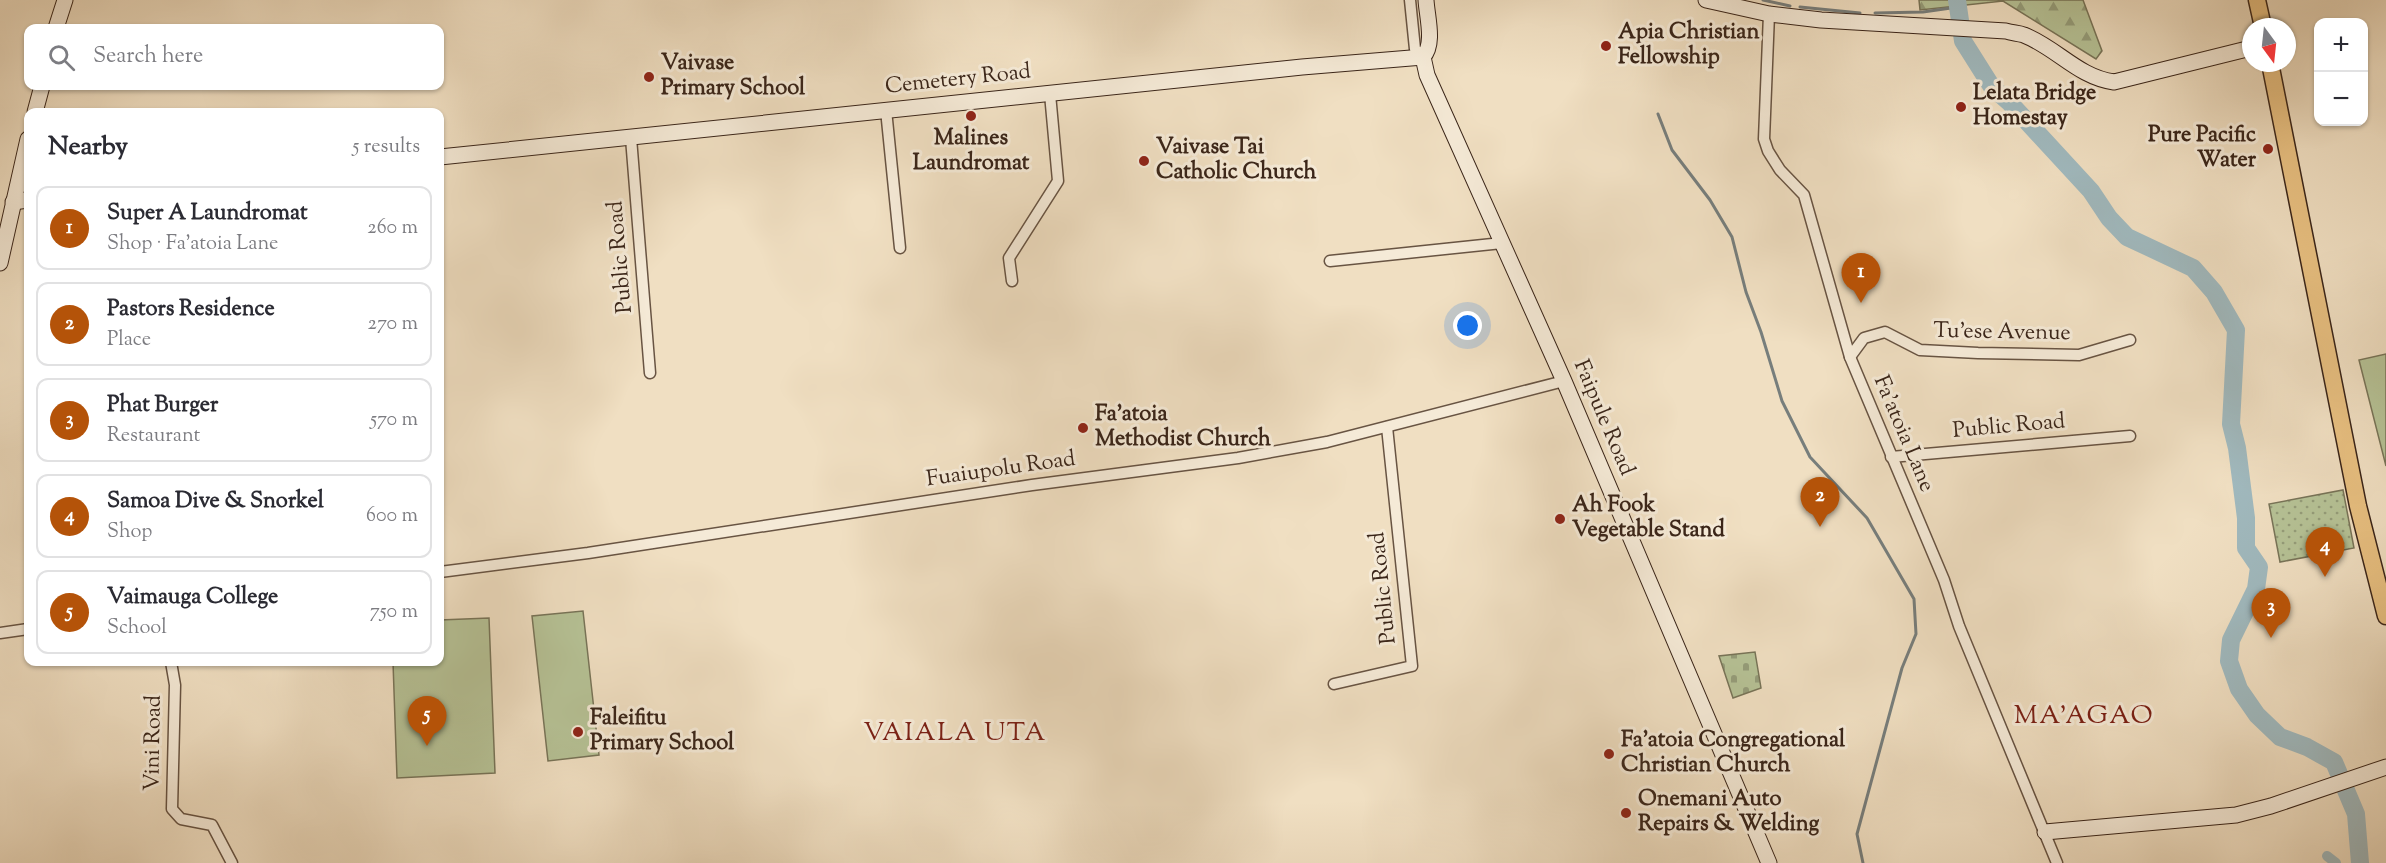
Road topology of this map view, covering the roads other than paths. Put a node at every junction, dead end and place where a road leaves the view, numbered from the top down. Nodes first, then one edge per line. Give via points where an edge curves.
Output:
1 (65, 0) edge
2 (1410, 0) edge
3 (1426, 0) edge
4 (1706, 0) edge
5 (2257, 0) edge
6 (1768, 14) junction
7 (2261, 18) edge
8 (57, 24) edge
9 (2242, 50) edge
10 (1423, 57) junction
11 (2272, 72) edge
12 (41, 90) edge
13 (1050, 94) junction
14 (36, 108) edge
15 (886, 110) junction
16 (631, 138) junction
17 (444, 157) edge
18 (24, 174) edge
19 (21, 201) edge
20 (1502, 243) junction
21 (900, 248) dead end
22 (1330, 261) dead end
23 (0, 263) edge
24 (1012, 281) dead end
25 (2130, 340) dead end
26 (1850, 357) junction
27 (650, 373) dead end
28 (1563, 381) junction
29 (1387, 427) junction
30 (2130, 435) dead end
31 (1891, 457) junction
32 (444, 571) edge
33 (2386, 616) edge
34 (24, 630) edge
35 (0, 633) edge
36 (172, 666) edge
37 (1334, 684) dead end
38 (2380, 769) edge
39 (2045, 832) junction
40 (232, 863) edge
41 (1769, 863) edge
42 (2057, 863) edge

1 - 8 street
2 - 10 street via 1415,49
3 - 10 street via 1429,43
4 - 6 street
5 - 7 main road
6 - 9 street via 2025,36 2078,70 2098,80 2114,82
6 - 26 street, Fa'atoia Lane via 1764,139 1780,170 1804,195
10 - 13 street, Cemetery Road
10 - 20 street, Faipule Road via 1427,75
11 - 33 main road via 2358,506
12 - 14 street
13 - 15 street, Cemetery Road
13 - 24 street via 1058,181 1009,258
15 - 16 street, Cemetery Road
15 - 21 street
16 - 17 street, Cemetery Road
16 - 27 street, Public Road
18 - 19 street
19 - 23 street
20 - 22 street
20 - 28 street, Faipule Road
25 - 26 street, Tu'ese Avenue via 2079,355 1978,353 1920,350 1885,332 1864,338
26 - 31 street, Fa'atoia Lane
28 - 29 street, Fuaiupolu Road
28 - 41 street, Faipule Road
29 - 32 street, Fuaiupolu Road via 1238,458
29 - 37 street, Public Road via 1412,666
30 - 31 street, Public Road
31 - 39 street, Fa'atoia Lane
34 - 35 street
36 - 40 street, Vini Road via 175,686 172,809 181,819 212,825
38 - 39 street via 2236,815
39 - 42 street, Fa'atoia Lane

